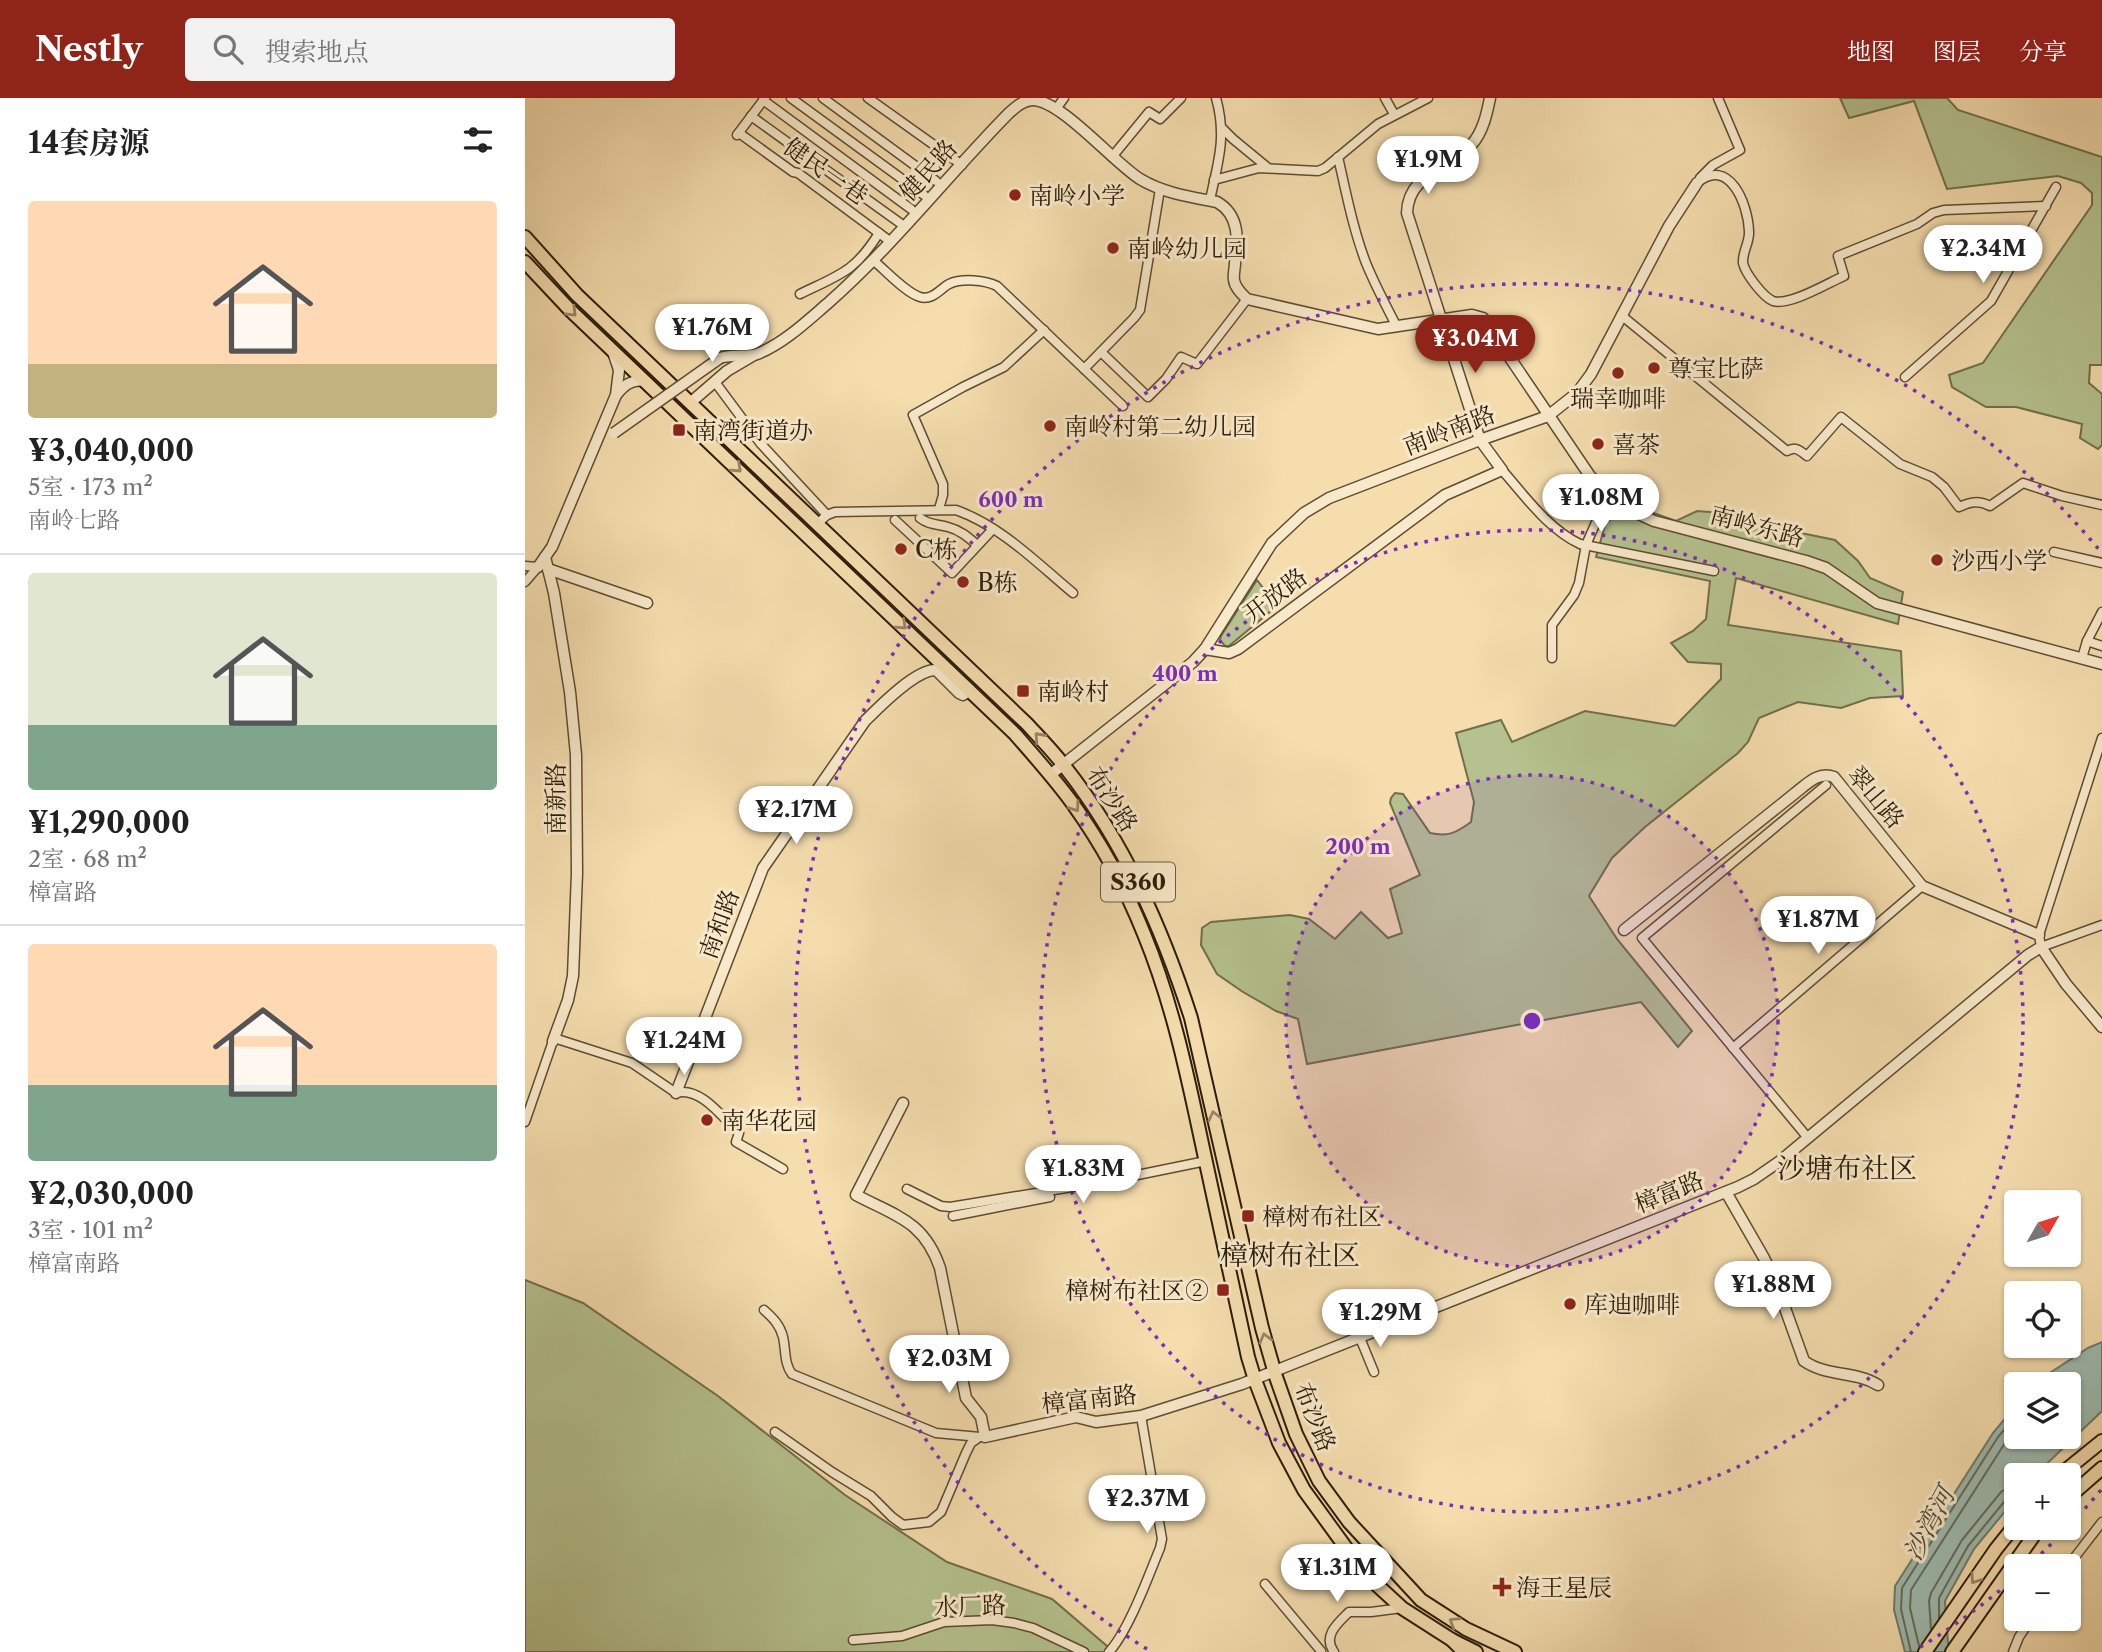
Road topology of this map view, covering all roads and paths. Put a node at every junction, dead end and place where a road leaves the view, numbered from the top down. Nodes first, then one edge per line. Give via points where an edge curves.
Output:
1 (791, 98) edge
2 (823, 98) edge
3 (867, 98) edge
4 (1064, 98) edge
5 (1181, 98) edge
6 (1216, 98) edge
7 (1385, 98) edge
8 (1428, 98) edge
9 (1490, 98) edge
10 (1718, 98) edge
11 (764, 99) edge
12 (1056, 109) junction
13 (1394, 114) junction
14 (751, 116) junction
15 (1223, 129) junction
16 (1112, 157) junction
17 (1338, 157) junction
18 (962, 165) junction
19 (1267, 167) junction
20 (1214, 180) junction
21 (936, 181) dead end
22 (1697, 183) junction
23 (2056, 187) dead end
24 (1160, 189) junction
25 (924, 195) dead end
26 (1210, 200) junction
27 (2046, 206) junction
28 (911, 209) dead end
29 (899, 223) dead end
30 (879, 233) junction
31 (525, 237) edge
32 (891, 242) junction
33 (873, 260) junction
34 (525, 262) edge
35 (800, 294) dead end
36 (1247, 299) junction
37 (1621, 315) junction
38 (1441, 320) junction
39 (1397, 327) junction
40 (1044, 330) junction
41 (611, 349) junction
42 (1101, 352) junction
43 (754, 355) junction
44 (1084, 369) junction
45 (1905, 377) dead end
46 (645, 381) junction
47 (715, 382) junction
48 (616, 395) junction
49 (690, 403) junction
50 (1123, 406) dead end
51 (1548, 416) junction
52 (597, 440) junction
53 (1479, 440) junction
54 (1502, 470) junction
55 (1608, 495) junction
56 (2102, 505) edge
57 (939, 509) junction
58 (920, 518) dead end
59 (822, 519) junction
60 (895, 520) dead end
61 (950, 527) junction
62 (993, 528) junction
63 (942, 535) dead end
64 (978, 545) junction
65 (1586, 545) junction
66 (2054, 552) dead end
67 (2102, 563) edge
68 (525, 566) edge
69 (543, 568) junction
70 (1714, 571) dead end
71 (525, 582) edge
72 (1073, 593) dead end
73 (647, 603) dead end
74 (2102, 612) edge
75 (2087, 641) junction
76 (2102, 646) edge
77 (1205, 649) junction
78 (1552, 658) dead end
79 (2082, 658) junction
80 (2102, 664) edge
81 (970, 690) junction
82 (2102, 738) edge
83 (1064, 765) junction
84 (1050, 775) junction
85 (1826, 785) dead end
86 (1923, 886) junction
87 (2102, 925) edge
88 (1624, 930) dead end
89 (2039, 935) junction
90 (2041, 947) junction
91 (2102, 1027) edge
92 (554, 1040) junction
93 (1733, 1048) junction
94 (676, 1093) junction
95 (903, 1103) dead end
96 (525, 1122) edge
97 (1808, 1138) junction
98 (1207, 1164) junction
99 (783, 1169) dead end
100 (907, 1189) dead end
101 (1726, 1192) junction
102 (953, 1216) dead end
103 (764, 1310) dead end
104 (1360, 1338) junction
105 (1274, 1372) junction
106 (1374, 1372) dead end
107 (1255, 1380) junction
108 (1878, 1385) dead end
109 (1141, 1416) junction
110 (775, 1432) dead end
111 (1296, 1434) junction
112 (982, 1437) junction
113 (2102, 1441) edge
114 (1279, 1443) junction
115 (2075, 1463) edge
116 (2102, 1468) edge
117 (2081, 1486) edge
118 (2102, 1522) edge
119 (2004, 1539) edge
120 (2031, 1540) edge
121 (2077, 1554) edge
122 (1265, 1584) dead end
123 (1402, 1608) junction
124 (2023, 1631) edge
125 (853, 1640) dead end
126 (1452, 1640) junction
127 (1321, 1651) edge
128 (1084, 1652) edge
129 (1109, 1652) edge
130 (1334, 1652) edge
131 (1464, 1652) edge
132 (1476, 1652) edge
133 (1515, 1652) edge
134 (1925, 1652) edge
135 (1952, 1652) edge
136 (2013, 1652) edge

1 - 25 street
2 - 21 street
3 - 18 street
4 - 12 street
5 - 16 street via 1160,119 1150,112
6 - 15 street
7 - 13 street
8 - 13 street
9 - 38 street via 1486,118 1472,144 1418,183 1407,202
10 - 22 street via 1740,150 1713,165
11 - 14 street
11 - 28 street
12 - 16 street, 健民路
12 - 18 street, 健民路 via 1039,101 1021,103
13 - 17 street
14 - 29 street
14 - 30 street, 健民一巷 via 738,134
15 - 19 street
15 - 20 street
16 - 24 street, 健民路
17 - 19 street via 1318,171
17 - 39 street via 1365,261
18 - 32 street, 健民路
19 - 20 street
20 - 26 street
22 - 27 street via 1713,174 1724,175 1731,182 1747,216 1749,242 1743,263 1748,274 1772,300 1787,302 1844,276 1837,256 1933,213
22 - 37 street, 南岭南路
23 - 27 street
24 - 26 street, 健民路
24 - 42 street via 1140,310
26 - 36 street, 健民路 via 1224,205 1237,228 1234,279
27 - 45 street via 1991,301
30 - 32 street, 健民一巷
30 - 35 street via 847,272 811,284
31 - 49 main road, 布沙路 / S360 via 577,295
32 - 33 street, 健民路
33 - 40 street via 920,297 936,295 958,281 989,282
33 - 43 street, 健民路 via 784,339
34 -> 41 main road, 布沙路 / S360
36 - 39 street via 1356,325
36 - 42 street via 1197,364 1181,357 1148,397
37 - 51 street, 南岭南路 via 1591,374 1577,393
37 - 56 street via 1787,451 1797,448 1807,456 1841,417 1900,464 1932,477 1959,507 1974,501 1990,506 2023,483
38 - 39 street
38 - 51 street, 南岭东路 via 1472,315 1486,320
38 - 53 street
40 - 44 street
40 - 57 street via 1004,367 913,415 943,484
41 - 46 main road, 布沙路 / S360
41 - 48 street via 619,370
42 - 44 street
43 - 47 street
43 - 52 street, 健民路, bridge via 720,358 614,433
44 - 50 street
46 - 48 street via 631,382
46 -> 81 main road, 布沙路 / S360
47 - 49 street
47 - 59 street
48 - 52 street
49 - 59 main road, 布沙路 / S360
51 - 53 street, 南岭南路
51 - 55 street, 南岭东路
52 - 69 street
53 - 54 street
53 - 77 street, 南岭南路 via 1329,498 1304,513 1272,543
54 - 65 street via 1566,538
54 - 77 street, 开放路 via 1445,495 1238,649 1229,653
55 - 65 street
55 - 79 street, 南岭东路 via 1654,521 1826,568 1877,603
57 - 59 street via 835,513
57 - 62 street via 974,516
58 - 61 street
83 -> 59 main road, 布沙路 / S360
60 - 64 street via 952,573
61 - 63 street
61 - 64 street
62 - 64 street
62 - 72 street
65 - 70 street
65 - 78 street via 1574,596 1552,625
66 - 67 street
68 - 69 street
69 - 71 street
69 - 73 street
69 - 92 street, 南新路 via 554,593 576,755 573,976
74 - 75 street
75 - 76 street
75 - 79 street
77 - 83 street
79 - 80 street, 南岭东路
81 - 84 main road, 布沙路 / S360
81 - 94 street, 南和路 via 963,695 929,669 865,721 763,868
82 - 89 street
83 - 84 street
105 -> 83 main road, 布沙路 / S360 via 1176,971 1137,879
84 -> 98 main road, 布沙路 / S360 via 1098,843 1144,933 1174,1020
85 - 93 street via 1641,938
86 - 88 street, 翠山路 via 1834,776 1826,774 1794,794
86 - 89 street, 翠山路
86 - 93 street
87 - 90 street
89 - 90 street
90 - 91 street
90 - 97 street, 樟富路
92 - 94 street via 632,1063
92 - 96 street
93 - 97 street
94 - 99 street via 698,1095 739,1133 736,1142
95 - 112 street via 856,1195 904,1219 933,1248 966,1398 981,1417
97 - 101 street, 樟富路 via 1767,1171
98 - 100 street via 950,1207
98 - 102 street
98 - 107 main road, 布沙路 / S360
101 - 104 street, 樟富路
101 - 108 street via 1777,1286 1804,1361
103 - 112 street via 782,1335 786,1367 792,1374 936,1433
104 - 105 street, 樟富路
104 - 106 street
105 - 107 street, 樟富路
105 - 111 main road, 布沙路 / S360
107 - 109 street, 樟富南路
107 - 114 main road, 布沙路 / S360
109 - 112 street, 樟富南路 via 1095,1422 1076,1417
109 - 129 street via 1162,1539
110 - 112 street via 871,1496 903,1525 929,1522 941,1512 971,1443
111 - 114 main road
133 -> 111 main road, 布沙路 / S360 via 1466,1629 1421,1600 1349,1522 1319,1481
113 - 115 main road
114 - 123 main road, 布沙路 / S360 via 1304,1490 1365,1574
116 - 117 main road
118 - 121 street
119 -> 134 main road
120 - 135 main road
122 - 127 street
123 - 126 main road, 布沙路 / S360
123 - 130 street via 1349,1612 1330,1634
124 - 136 street
125 - 128 street, 水厂路 via 902,1636 944,1622 992,1620 1033,1628
126 - 131 main road
126 - 132 main road, 布沙路 / S360

